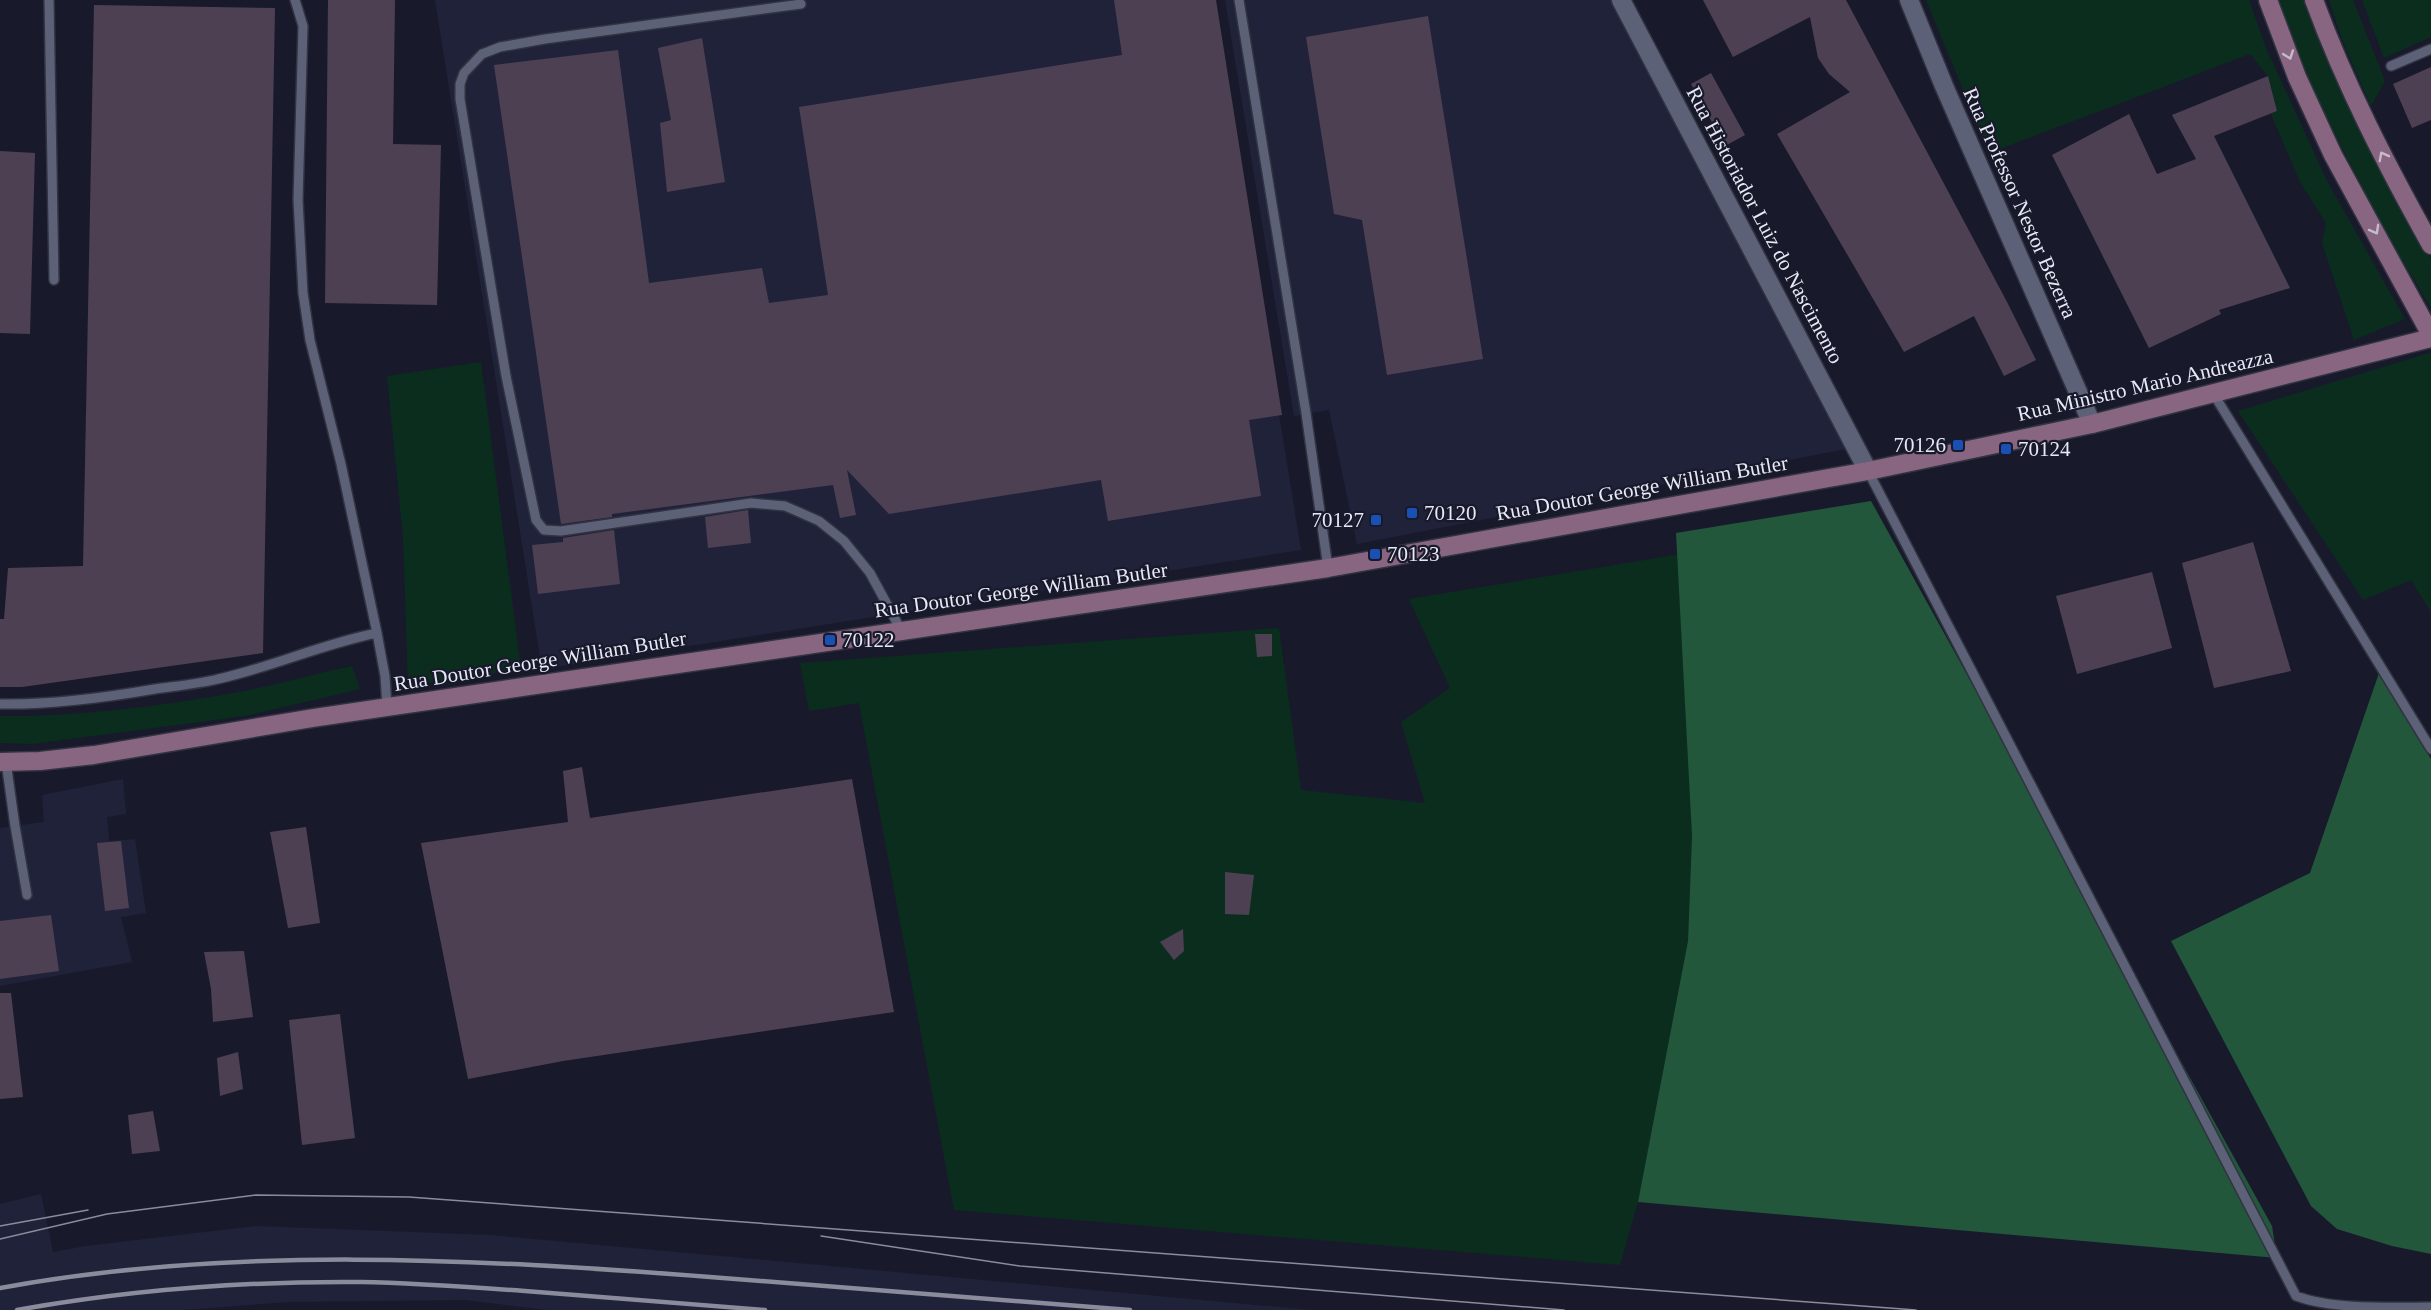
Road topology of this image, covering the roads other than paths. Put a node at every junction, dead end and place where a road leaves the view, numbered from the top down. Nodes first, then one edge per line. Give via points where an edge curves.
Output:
1 (49, 0) edge
2 (294, 0) edge
3 (1239, 0) edge
4 (1621, 0) edge
5 (1909, 0) edge
6 (2268, 0) edge
7 (2314, 0) edge
8 (801, 4) dead end
9 (2431, 49) edge
10 (2391, 66) dead end
11 (2431, 245) edge
12 (54, 280) dead end
13 (2431, 337) edge
14 (2213, 393) junction
15 (2092, 424) junction
16 (1868, 471) junction
17 (1328, 568) junction
18 (902, 630) junction
19 (376, 633) junction
20 (0, 704) edge
21 (387, 707) junction
22 (2431, 749) edge
23 (3, 762) edge
24 (27, 895) dead end
25 (2431, 1307) edge

1 - 12 lane
2 - 19 lane via 303,26 298,200 305,305
3 - 17 lane
4 - 16 street, Rua Historiador Luiz do Nascimento
5 - 15 street, Rua Professor Nestor Bezerra
6 -> 13 street via 2297,77 2333,155
11 -> 7 street via 2369,129 2332,50
8 - 18 lane via 500,47 482,54 468,68 460,84 460,99 524,469 536,520 544,530 561,531 751,503 785,506 819,521 844,541 870,573
9 - 10 lane
13 - 14 street, Rua Ministro Mario Andreazza
14 - 15 street, Rua Ministro Mario Andreazza
14 - 22 lane
15 - 16 street, Rua Ministro Mario Andreazza
16 - 17 street, Rua Doutor George William Butler
16 - 25 lane via 2296,1296 2379,1307
17 - 18 street, Rua Doutor George William Butler
18 - 21 street, Rua Doutor George William Butler
19 - 20 lane via 218,679 39,705
19 - 21 lane
21 - 23 street, Rua Doutor George William Butler via 94,755
23 - 24 lane

